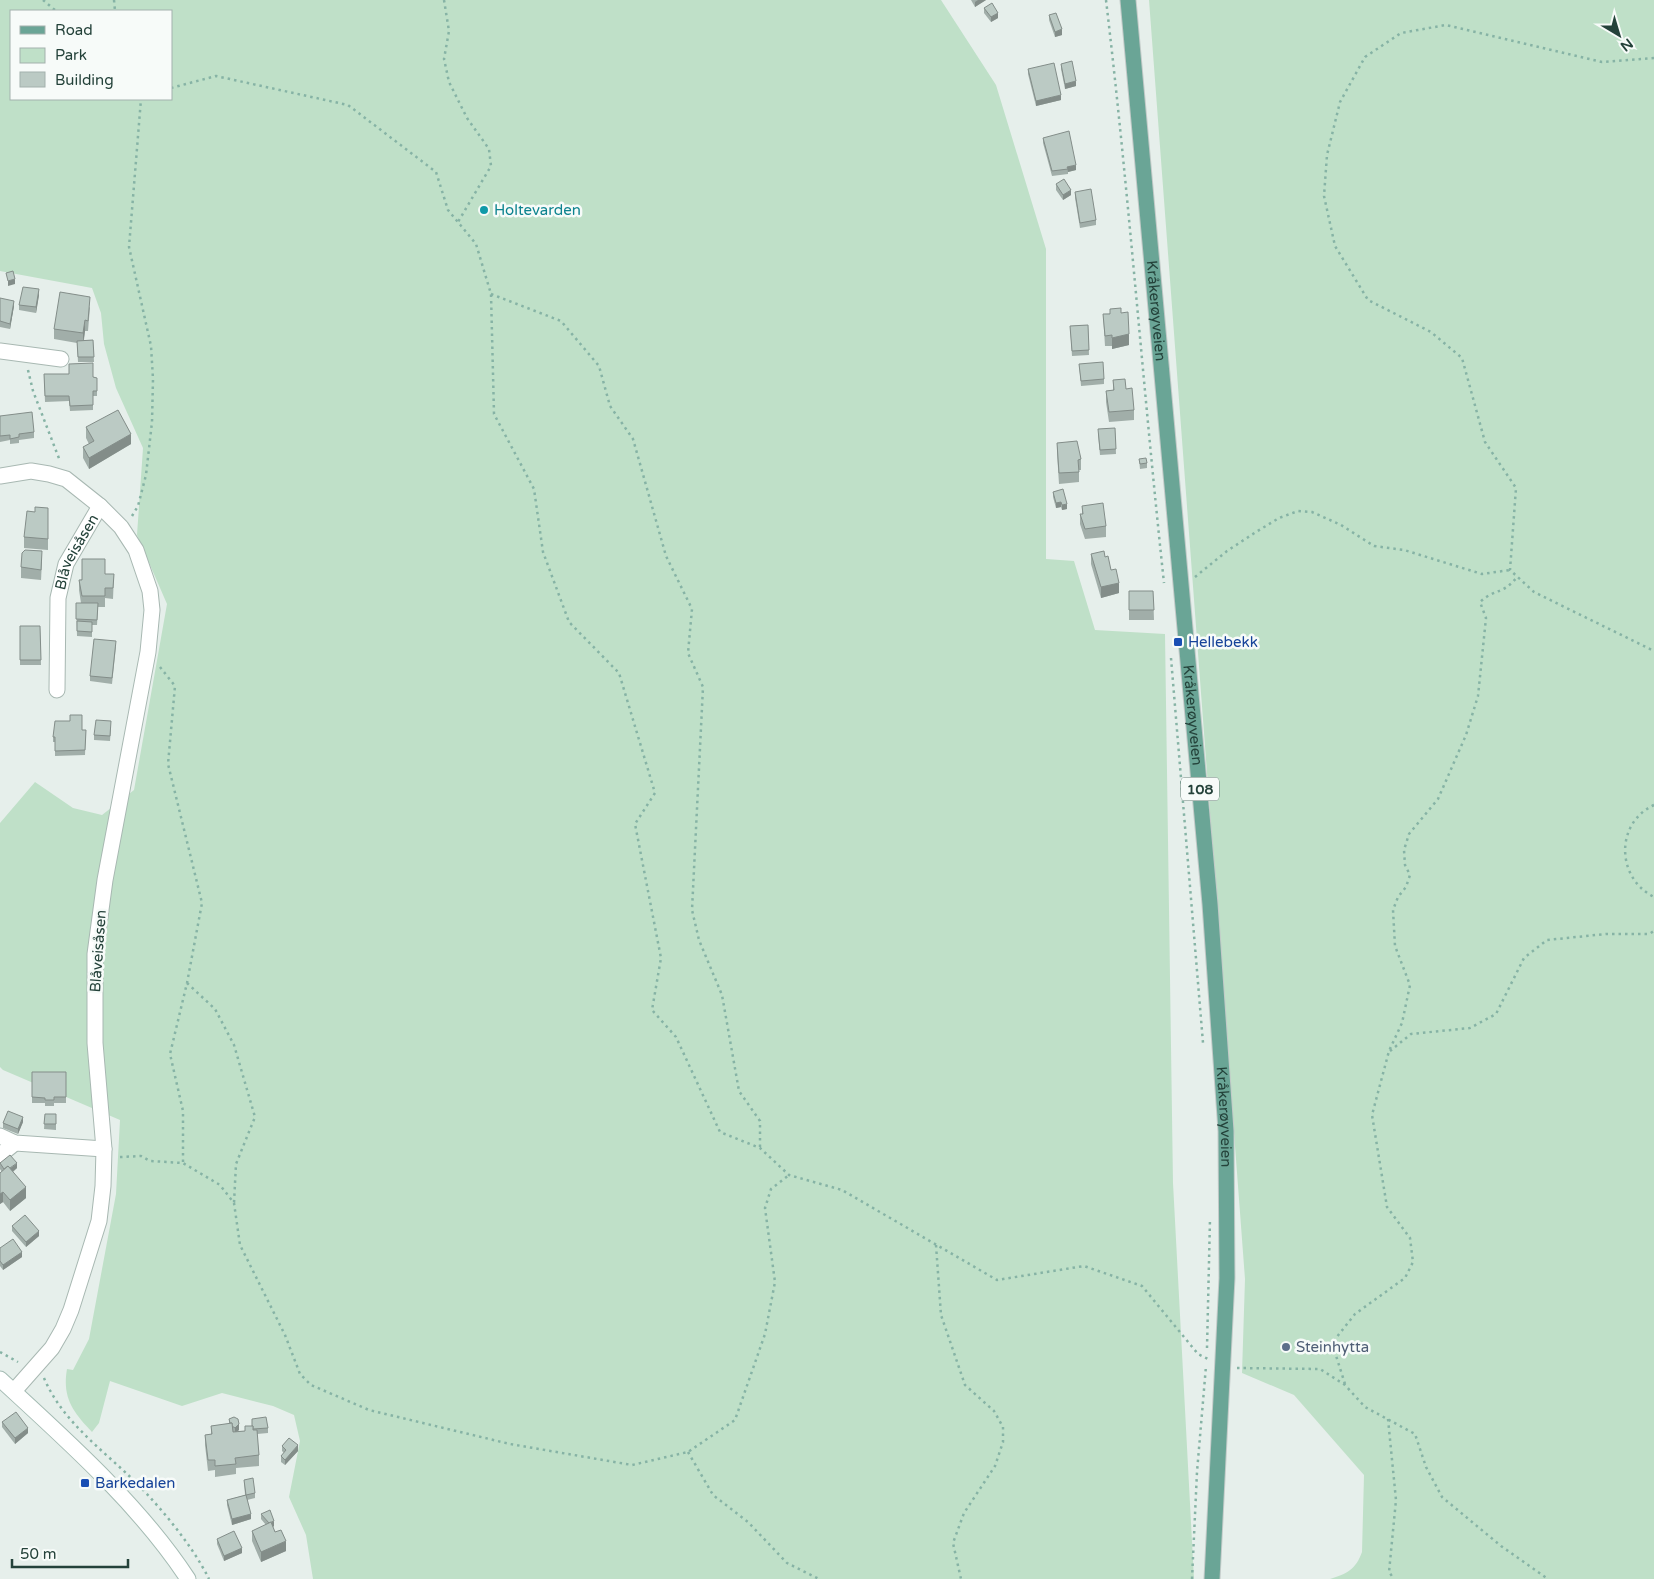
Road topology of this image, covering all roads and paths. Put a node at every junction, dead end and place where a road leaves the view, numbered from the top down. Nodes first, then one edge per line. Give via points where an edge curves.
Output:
1 (43, 0) edge
2 (444, 0) edge
3 (1106, 0) edge
4 (1128, 0) edge
5 (55, 10) edge
6 (1654, 58) edge
7 (172, 88) edge
8 (141, 100) edge
9 (458, 222) junction
10 (491, 294) junction
11 (0, 352) edge
12 (24, 356) junction
13 (61, 359) dead end
14 (0, 476) edge
15 (66, 479) junction
16 (100, 506) junction
17 (121, 527) junction
18 (1510, 570) junction
19 (1517, 576) junction
20 (1164, 586) dead end
21 (1182, 590) junction
22 (1654, 651) edge
23 (148, 652) junction
24 (1170, 654) dead end
25 (57, 690) dead end
26 (1654, 805) edge
27 (1654, 897) edge
28 (1654, 931) edge
29 (187, 983) junction
30 (1203, 1048) dead end
31 (1388, 1052) junction
32 (0, 1136) edge
33 (15, 1143) junction
34 (760, 1148) junction
35 (104, 1149) junction
36 (0, 1155) edge
37 (183, 1163) junction
38 (789, 1175) junction
39 (234, 1203) junction
40 (1210, 1214) dead end
41 (936, 1245) junction
42 (0, 1352) edge
43 (1206, 1358) junction
44 (1223, 1366) junction
45 (34, 1370) junction
46 (0, 1379) edge
47 (1346, 1385) junction
48 (14, 1391) junction
49 (1388, 1420) junction
50 (688, 1452) junction
51 (188, 1579) edge
52 (209, 1579) edge
53 (819, 1579) edge
54 (961, 1579) edge
55 (1192, 1579) edge
56 (1212, 1579) edge
57 (1394, 1579) edge
58 (1548, 1579) edge

1 - 5 path
2 - 9 path via 449,31 444,59 449,82 489,149 492,166
3 - 20 path via 1124,153
4 - 21 main road, Kråkerøyveien / 108
6 - 18 path via 1602,62 1446,25 1401,33 1365,56 1340,102 1328,155 1324,196 1335,246 1368,300 1430,332 1462,358 1485,442 1516,488
7 - 9 path via 216,76 348,105 436,172 448,210
8 - 17 path via 129,247 152,346 152,422 146,475 138,506 130,520
9 - 10 path via 476,244
10 - 34 path via 494,414 534,489 543,552 569,622 619,673 655,793 635,824 661,958 652,1010 676,1037 720,1132
10 - 34 path via 561,321 599,366 610,406 633,439 666,556 692,608 688,654 703,686 692,910 699,940 722,995 739,1090 760,1121
11 - 12 street
12 - 13 street
12 - 15 path via 33,391
14 - 15 street, Blåveisåsen via 31,471
15 - 16 street, Blåveisåsen
16 - 17 street, Blåveisåsen
16 - 25 street, Blåveisåsen via 66,564 58,598
17 - 23 street, Blåveisåsen via 136,550 150,591 152,610
18 - 19 path
18 - 21 path via 1482,574 1404,550 1374,546 1341,525 1312,512 1298,510 1227,551
19 - 22 path via 1534,592
19 - 31 path via 1508,589 1489,594 1480,602 1486,618 1478,696 1466,735 1438,799 1409,834 1404,850 1405,865 1410,875 1393,910 1395,946 1410,985 1402,1023
21 - 44 main road, Kråkerøyveien / 108 via 1226,1131
23 - 29 path via 176,686 168,764 202,903
23 - 35 street, Blåveisåsen via 105,880 95,954 95,1043
24 - 30 path
26 - 27 path via 1633,822 1626,836 1625,848 1629,872
28 - 31 path via 1650,934 1606,934 1547,940 1524,958 1496,1014 1470,1028 1411,1034
29 - 37 path via 170,1054 183,1111
29 - 39 path via 216,1009 234,1045 255,1117 236,1164
31 - 47 path via 1372,1115 1387,1207 1410,1238 1413,1262 1405,1278 1355,1314 1332,1343
32 - 33 street
33 - 35 street
33 - 36 street
34 - 38 path
35 - 37 path via 122,1157 142,1156 150,1161
35 - 45 street, Blåveisåsen via 99,1221 87,1261 63,1328
37 - 39 path via 220,1186
38 - 41 path via 842,1190
38 - 50 path via 771,1190 765,1208 775,1282 765,1334 735,1420
39 - 50 path via 240,1245 285,1335 300,1374 311,1385 369,1410 520,1445 632,1465
40 - 43 path
41 - 43 path via 997,1280 1084,1266 1142,1286 1198,1354
41 - 54 path via 941,1315 965,1385 994,1411 1002,1427 1003,1442 995,1466 964,1513 954,1544
42 - 45 path
43 - 44 path
43 - 55 path
44 - 47 path via 1320,1370
44 - 56 main road, Kråkerøyveien / 108
45 - 48 street, Blåveisåsen
45 - 52 path via 43,1378 51,1396 69,1419 158,1506
46 - 48 street
47 - 49 path via 1365,1407
48 - 51 street via 120,1494
49 - 57 path via 1396,1500 1388,1572
49 - 58 path via 1415,1434 1426,1467 1442,1497 1501,1546
50 - 53 path via 714,1496 748,1522 787,1563

